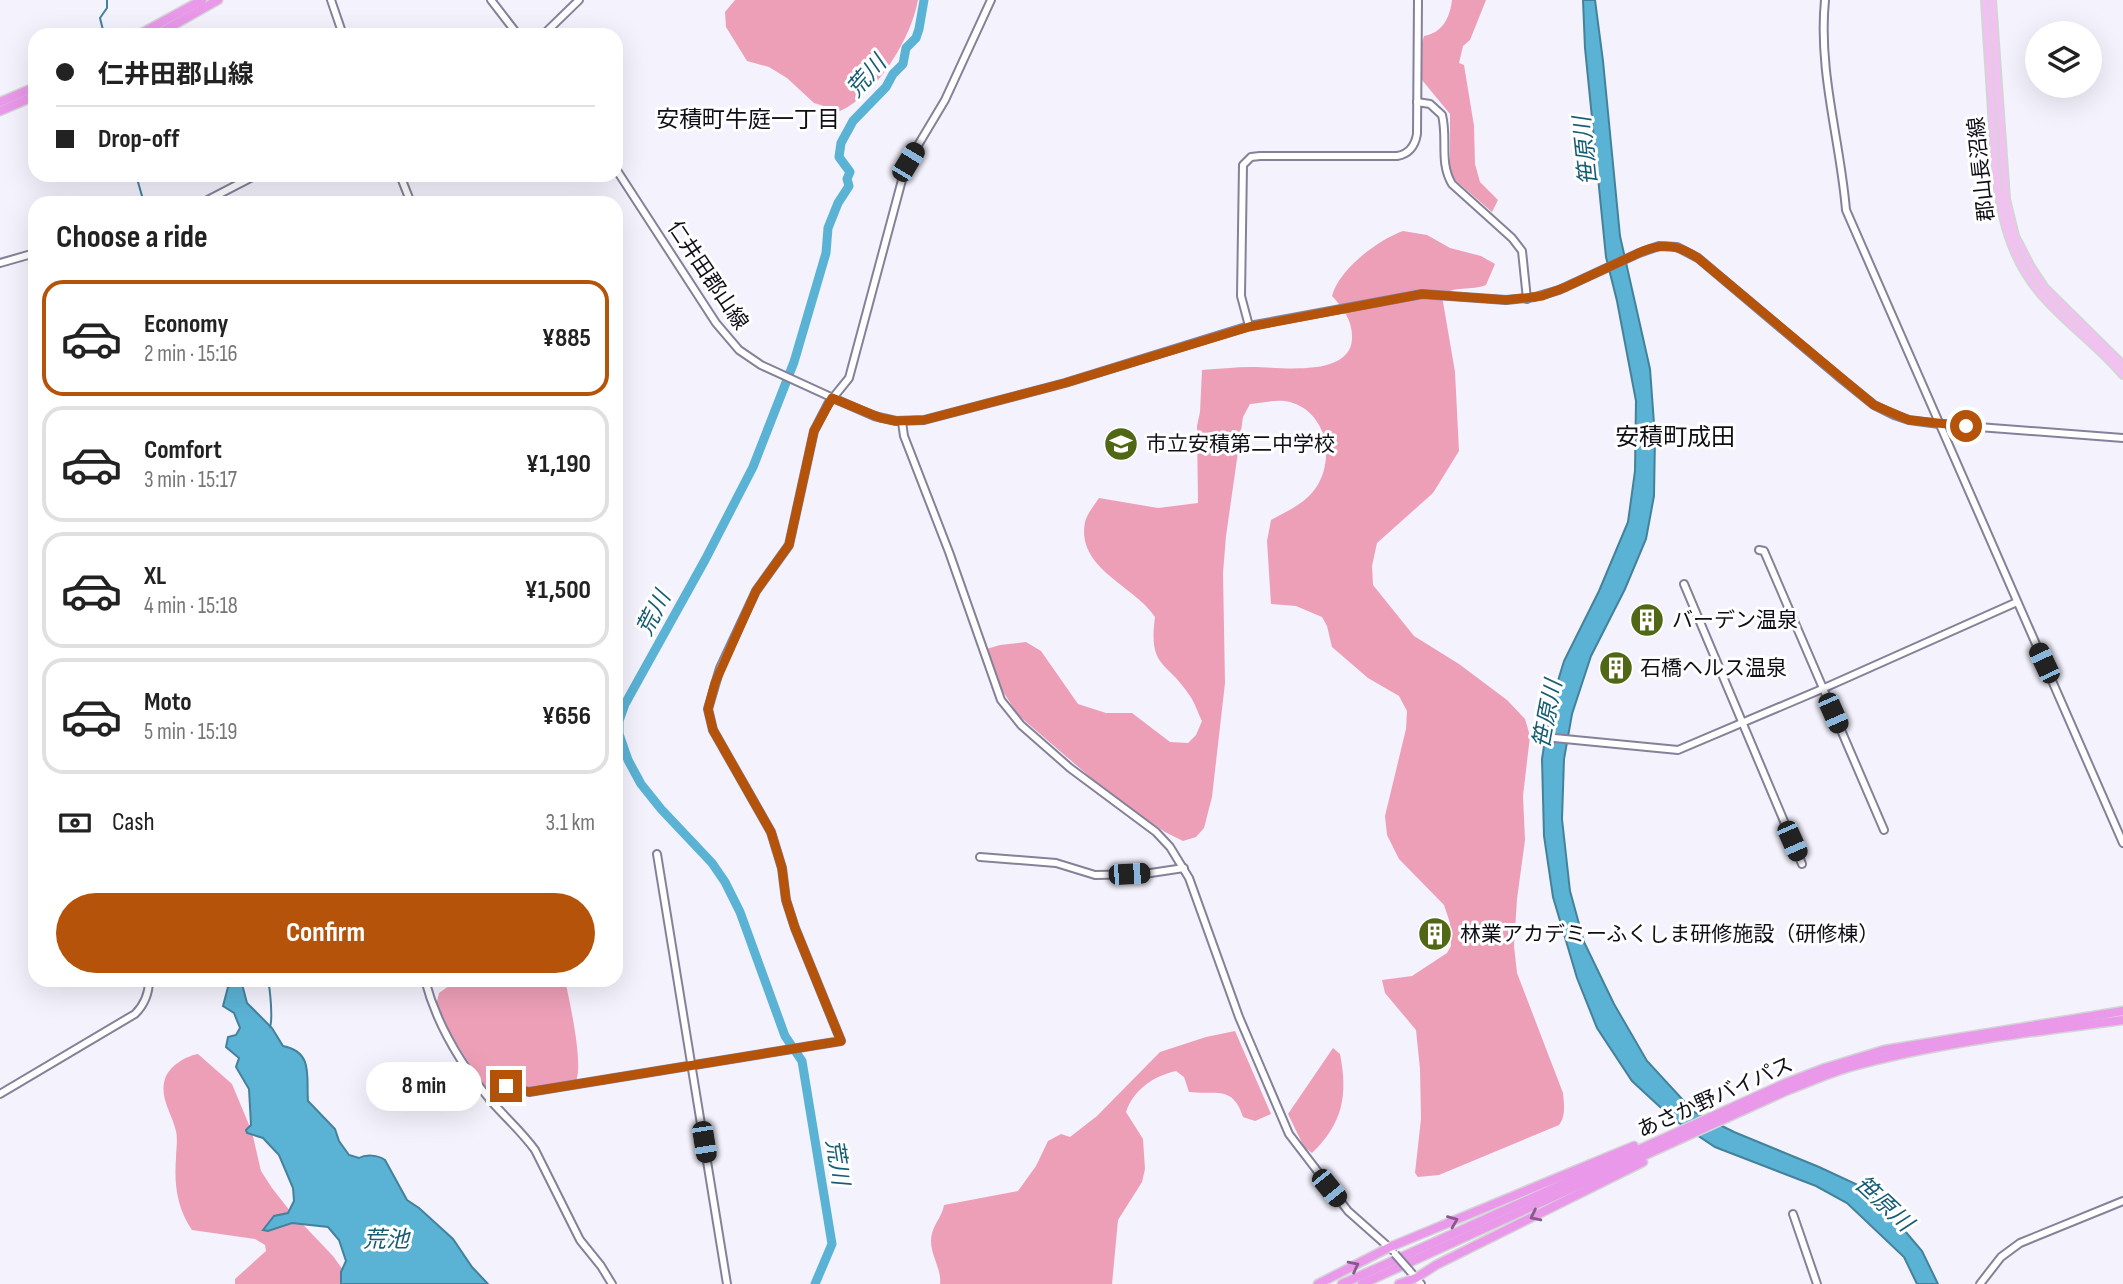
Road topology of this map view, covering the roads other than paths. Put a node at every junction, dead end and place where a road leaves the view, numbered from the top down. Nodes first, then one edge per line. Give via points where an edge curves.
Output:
1 (202, 0) edge
2 (218, 0) edge
3 (331, 0) edge
4 (491, 0) edge
5 (579, 0) edge
6 (991, 0) edge
7 (1418, 0) edge
8 (1825, 0) edge
9 (1985, 0) edge
10 (1992, 0) edge
11 (151, 28) edge
12 (168, 28) edge
13 (341, 28) edge
14 (513, 28) edge
15 (550, 28) edge
16 (28, 89) edge
17 (28, 99) edge
18 (0, 102) edge
19 (1417, 102) junction
20 (0, 111) edge
21 (623, 180) edge
22 (242, 182) edge
23 (216, 196) edge
24 (28, 256) edge
25 (0, 263) edge
26 (1527, 299) junction
27 (1249, 327) junction
28 (2123, 365) edge
29 (2123, 375) edge
30 (832, 398) junction
31 (902, 422) junction
32 (1939, 424) junction
33 (2123, 438) edge
34 (1759, 550) dead end
35 (1684, 584) dead end
36 (2017, 602) junction
37 (1822, 689) junction
38 (1743, 723) junction
39 (1545, 738) dead end
40 (1884, 830) dead end
41 (2123, 843) edge
42 (657, 855) dead end
43 (980, 857) dead end
44 (1802, 864) dead end
45 (1184, 868) junction
46 (149, 987) edge
47 (427, 987) edge
48 (2123, 1011) edge
49 (2123, 1020) edge
50 (692, 1065) junction
51 (0, 1094) edge
52 (490, 1100) junction
53 (1736, 1110) junction
54 (1676, 1134) junction
55 (2123, 1201) edge
56 (1793, 1214) dead end
57 (1392, 1250) junction
58 (1418, 1281) edge
59 (612, 1284) edge
60 (727, 1284) edge
61 (1318, 1284) edge
62 (1342, 1284) edge
63 (1362, 1284) edge
64 (1399, 1284) edge
65 (1817, 1284) edge
66 (1980, 1284) edge

1 - 11 highway
2 - 12 highway
3 - 13 street
4 - 14 street
5 - 15 street
6 - 30 street via 945,100 908,162 851,372
7 - 19 street
8 - 32 street via 1824,67 1846,210
9 - 29 main road, 郡山長沼線 via 1999,202 2008,237 2039,292
10 - 28 main road, 郡山長沼線 via 2006,199 2015,236 2045,288
16 - 18 highway
17 - 20 highway
19 - 26 street via 1430,104 1442,115 1444,162 1452,184 1522,251
19 - 27 street via 1416,139 1403,155 1260,156 1244,164 1241,296
21 - 30 street, 仁井田郡山線 via 733,343 761,365
22 - 23 street
24 - 25 street
26 - 27 street, 仁井田郡山線 via 1422,294
26 - 32 street, 仁井田郡山線 via 1552,293 1639,253 1668,245 1688,251 1874,405 1909,420
27 - 31 street, 仁井田郡山線 via 1052,387
30 - 31 street, 仁井田郡山線
30 - 50 street via 814,431 789,545 749,606 715,683 708,713 713,730 771,832 795,928 841,1041
31 - 45 street via 1009,712 1070,768 1156,832
32 - 33 street, 仁井田郡山線
32 - 36 street
34 - 37 street
35 - 38 street
36 - 37 street
36 - 41 street
37 - 38 street
37 - 40 street
38 - 39 street via 1678,750
38 - 44 street
42 - 50 street
43 - 45 street via 1056,863 1094,875
45 - 57 street via 1289,1135 1348,1211
46 - 51 street via 135,1014
47 - 52 street via 449,1042
48 - 53 highway, あさか野バイパス via 1884,1050 1825,1068
49 - 53 highway, あさか野バイパス via 1885,1058
50 - 52 street via 529,1092 504,1086
50 - 60 street
52 - 59 street via 535,1150 580,1240
53 - 54 highway, あさか野バイパス
53 - 54 highway, あさか野バイパス
57 -> 54 highway
54 -> 58 highway via 1653,1157 1436,1265
54 - 62 highway, あさか野バイパス
54 - 63 highway, あさか野バイパス
55 - 66 street via 2020,1243
56 - 65 street
57 - 58 street, bridge
61 -> 57 highway
58 - 64 highway

